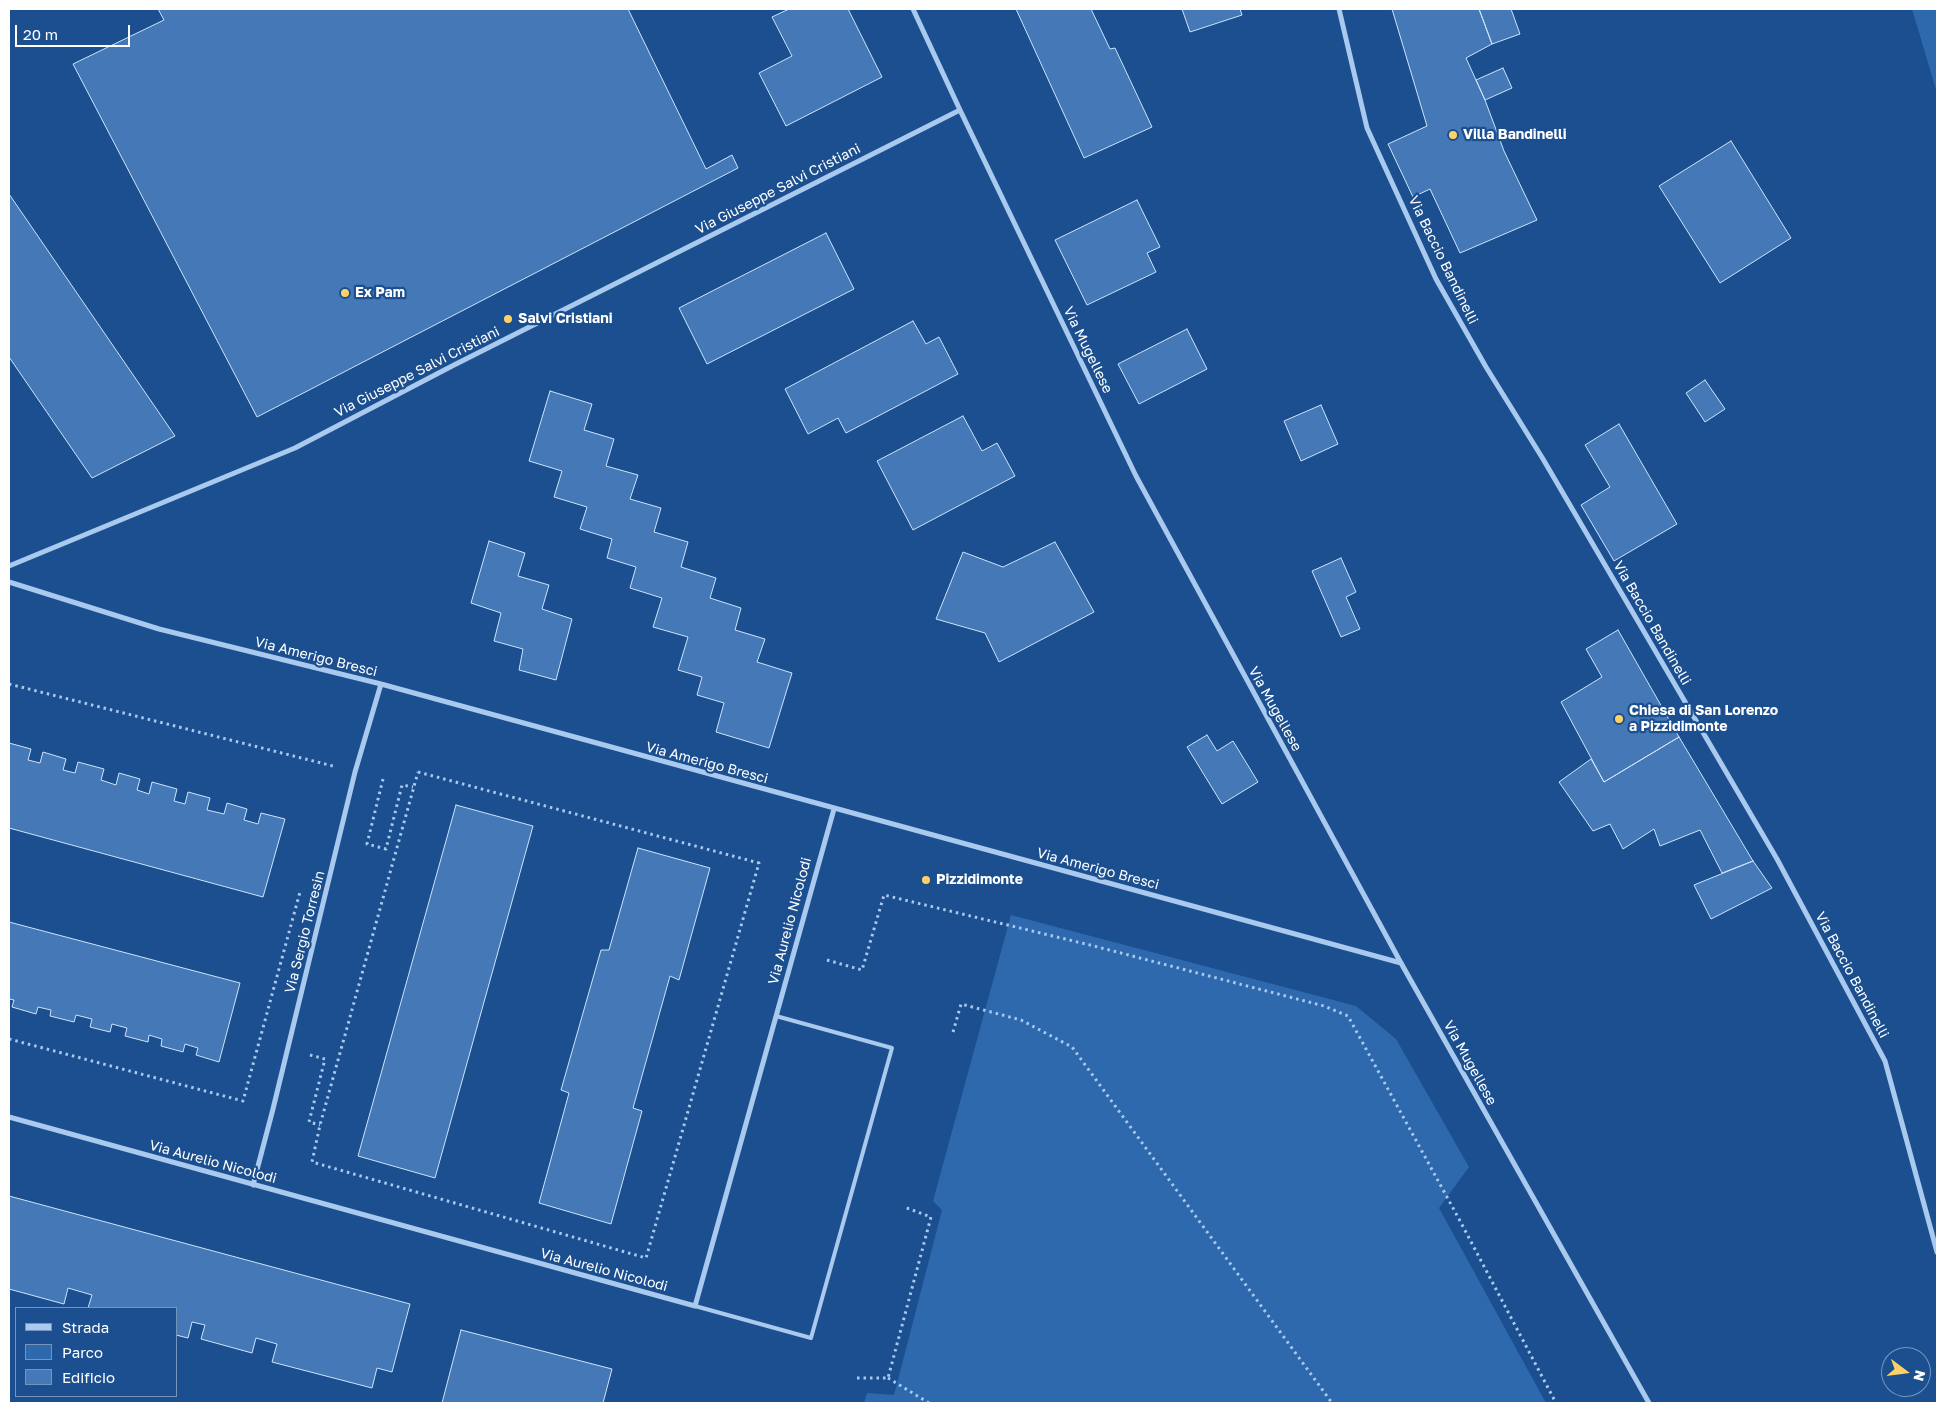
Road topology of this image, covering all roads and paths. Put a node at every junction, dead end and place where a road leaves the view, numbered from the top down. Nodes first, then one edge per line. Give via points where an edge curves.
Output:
1 (913, 9) edge
2 (1339, 9) edge
3 (960, 110) junction
4 (9, 566) edge
5 (9, 582) edge
6 (9, 684) edge
7 (381, 684) junction
8 (331, 775) dead end
9 (383, 779) dead end
10 (413, 787) junction
11 (834, 809) junction
12 (300, 890) dead end
13 (827, 960) dead end
14 (1401, 963) junction
15 (776, 1016) junction
16 (953, 1032) dead end
17 (9, 1039) edge
18 (308, 1055) dead end
19 (9, 1117) edge
20 (320, 1125) junction
21 (252, 1185) junction
22 (904, 1207) dead end
23 (1937, 1252) edge
24 (695, 1306) junction
25 (857, 1378) dead end
26 (888, 1378) junction
27 (928, 1403) edge
28 (1332, 1403) edge
29 (1556, 1403) edge
30 (1649, 1403) edge

1 - 3 street, Via Mugellese
2 - 23 street, Via Baccio Bandinelli via 1367,128 1436,279 1777,859 1885,1060
3 - 4 street, Via Giuseppe Salvi Cristiani via 296,448
3 - 14 street, Via Mugellese via 1136,476
5 - 7 street, Via Amerigo Bresci via 159,629
6 - 8 path via 334,766
7 - 11 street, Via Amerigo Bresci
7 - 21 street, Via Sergio Torresin via 355,772
9 - 10 path via 367,844 386,849 402,784
10 - 20 path
10 - 20 path via 418,772 759,863 646,1258 312,1162
11 - 14 street, Via Amerigo Bresci
11 - 15 street, Via Aurelio Nicolodi
12 - 17 path via 243,1101
13 - 29 path via 862,970 884,895 1094,946 1324,1006 1348,1016
14 - 30 street, Via Mugellese
15 - 24 street, Via Aurelio Nicolodi
15 - 24 lane via 892,1048 882,1085 811,1338
16 - 28 path via 961,1004 1021,1020 1072,1047
18 - 20 path via 325,1059 309,1122
19 - 21 street, Via Aurelio Nicolodi
21 - 24 street, Via Aurelio Nicolodi
22 - 26 path via 932,1217
25 - 26 path
26 - 27 path

